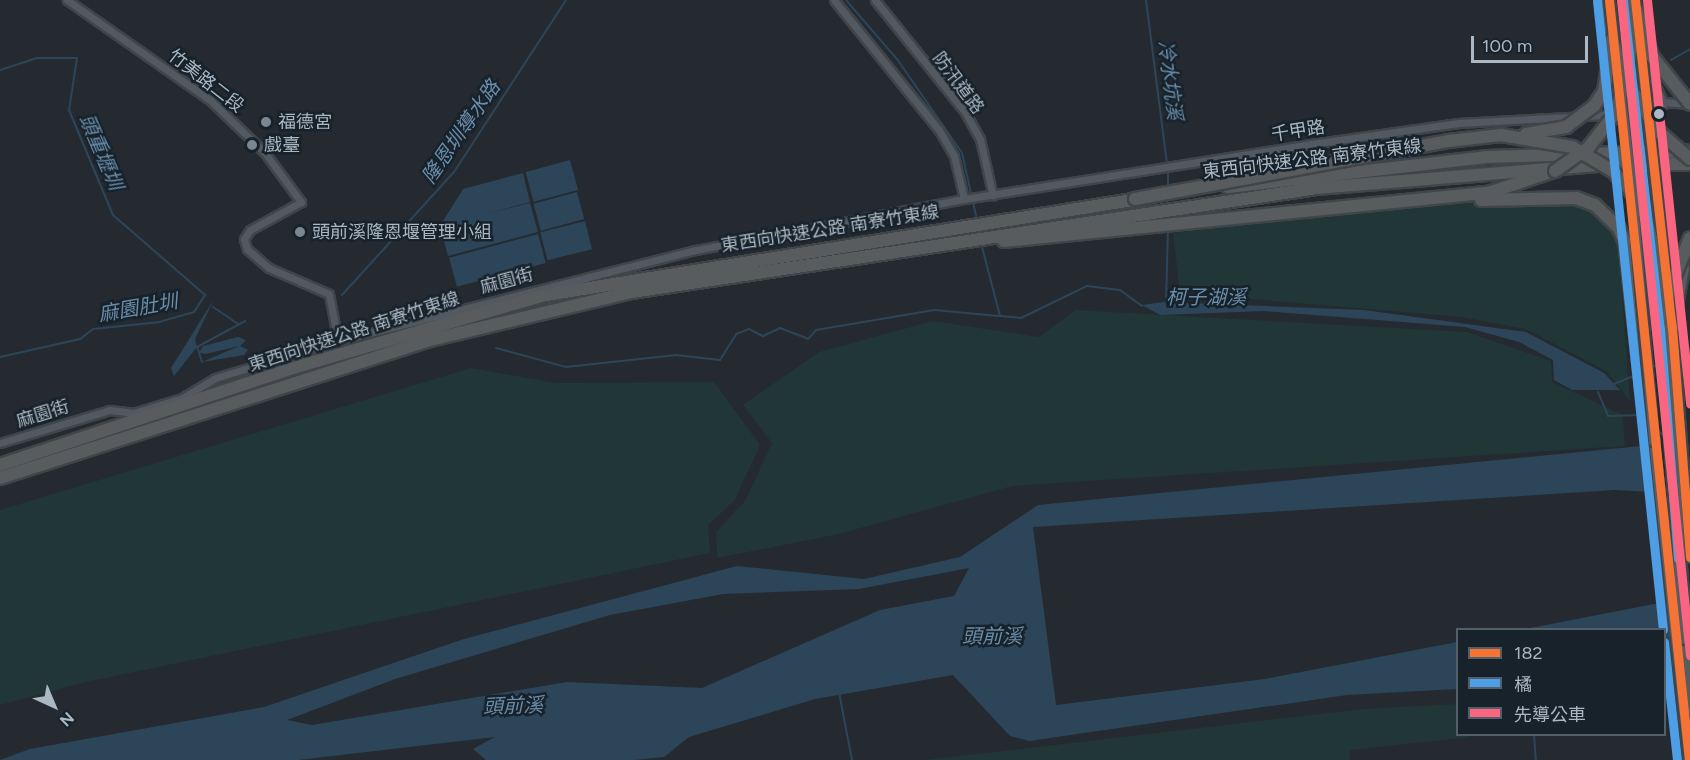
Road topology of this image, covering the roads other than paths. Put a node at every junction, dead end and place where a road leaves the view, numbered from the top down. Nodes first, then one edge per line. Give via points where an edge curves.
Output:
1 (67, 0) edge
2 (834, 0) edge
3 (875, 0) edge
4 (1603, 0) edge
5 (1609, 0) edge
6 (1632, 2) edge
7 (1612, 40) junction
8 (1645, 63) junction
9 (1611, 69) junction
10 (1664, 104) junction
11 (1690, 104) edge
12 (1610, 111) junction
13 (1647, 113) junction
14 (1501, 135) junction
15 (1690, 151) edge
16 (1690, 161) edge
17 (1316, 182) junction
18 (1632, 190) junction
19 (993, 196) junction
20 (963, 199) junction
21 (1135, 199) junction
22 (1405, 201) junction
23 (1690, 238) edge
24 (910, 248) junction
25 (1690, 251) edge
26 (1672, 328) junction
27 (338, 341) junction
28 (1653, 441) junction
29 (0, 443) edge
30 (84, 448) junction
31 (0, 465) edge
32 (0, 478) edge
33 (1690, 557) edge
34 (1685, 709) junction
35 (1689, 760) edge

1 - 27 street, 竹美路二段 via 211,102 265,153 301,202 250,230 244,239 247,249 269,268 329,294
2 - 20 street via 939,130 954,156
3 - 19 street, 防汛道路 via 965,112 980,139
4 - 9 street
5 - 7 main road, bridge
6 - 8 street
6 - 11 highway, bridge via 1652,56
6 - 13 main road, bridge
6 - 22 highway, bridge via 1627,86 1617,111 1589,147 1555,171 1515,187
7 - 13 highway, bridge
7 - 14 highway, bridge via 1604,91 1580,119 1547,132
7 - 18 main road, bridge
8 - 9 street via 1621,74
8 - 9 street via 1618,61
8 - 10 street
9 - 12 street
10 - 11 street, 千甲路
10 - 12 street, 千甲路 via 1624,114
12 - 19 street, 千甲路 via 1458,123
13 - 16 highway, bridge via 1657,130
13 - 26 main road, bridge
14 - 18 highway, bridge via 1585,152
14 - 21 highway, bridge via 1202,183
15 - 17 highway, 東西向快速公路 南寮竹東線 via 1532,154
16 - 17 highway, 東西向快速公路 南寮竹東線
17 - 21 highway, 東西向快速公路 南寮竹東線, bridge
17 - 24 highway, 東西向快速公路 南寮竹東線
18 - 26 highway, bridge via 1649,216
18 - 28 main road, bridge
19 - 20 street, 千甲路
20 - 27 street, 麻園街 via 696,250
21 - 30 highway, 東西向快速公路 南寮竹東線 via 546,295 303,365
22 - 24 highway
22 - 28 highway via 1556,195 1595,205 1607,214 1625,242 1647,432
23 - 34 highway, bridge via 1668,294 1664,336 1690,688
24 - 30 highway, 東西向快速公路 南寮竹東線 via 632,292 529,315 430,340
25 - 26 highway via 1677,289
26 - 33 main road
27 - 29 street, 麻園街 via 215,378 182,398 133,413 110,410
28 - 34 main road
30 - 31 highway, 東西向快速公路 南寮竹東線
30 - 32 highway, 東西向快速公路 南寮竹東線
34 - 35 main road

